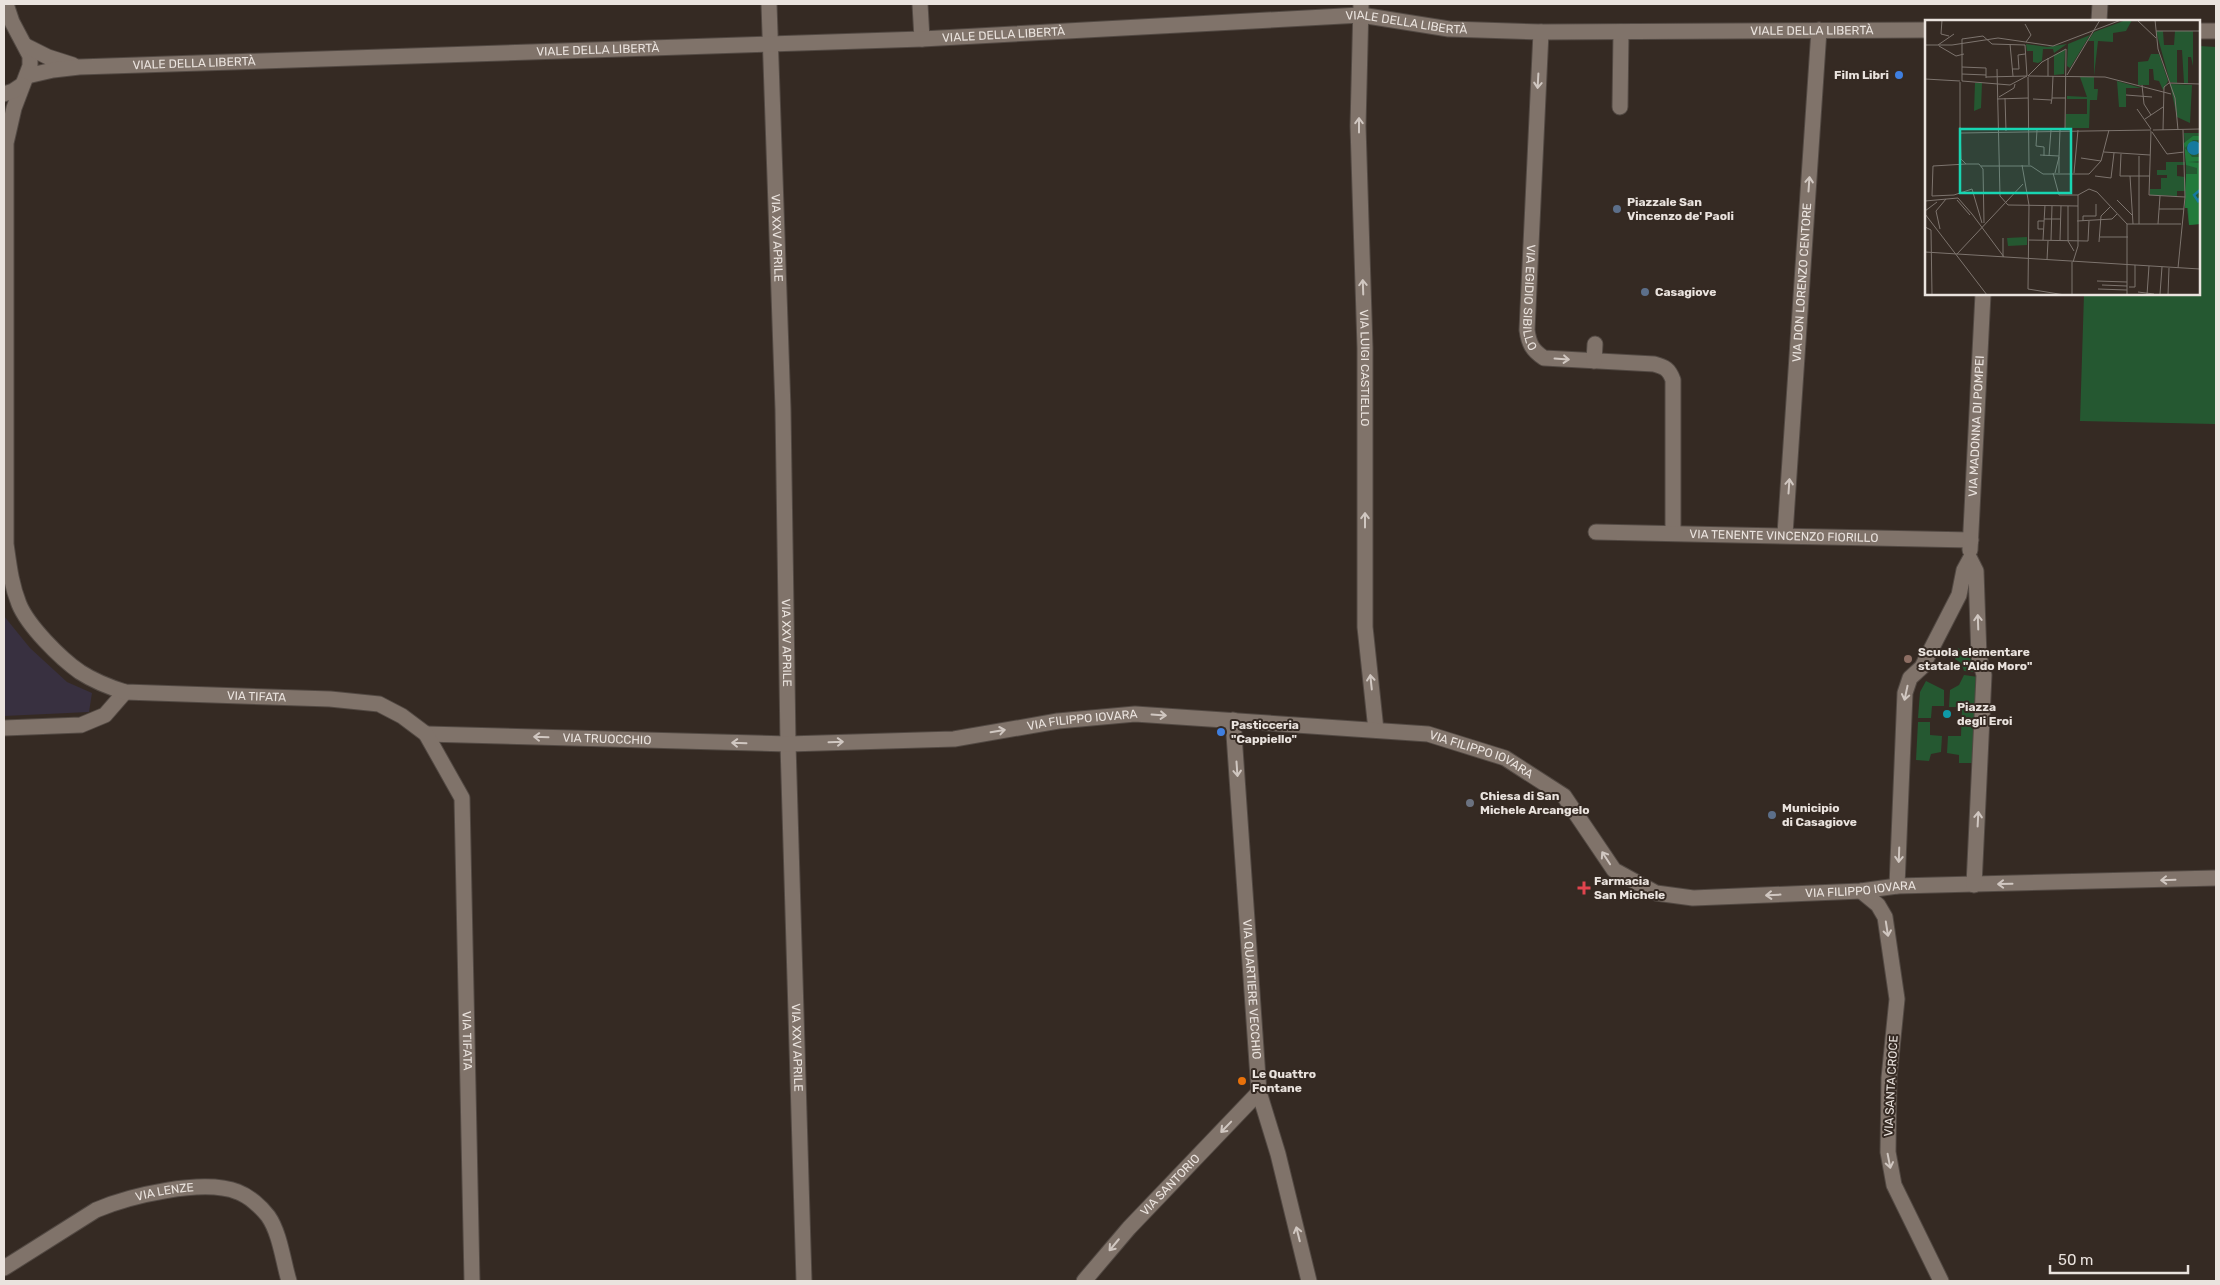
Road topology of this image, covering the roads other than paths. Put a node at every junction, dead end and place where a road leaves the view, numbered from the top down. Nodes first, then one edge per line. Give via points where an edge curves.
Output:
1 (6, 4) edge
2 (769, 4) edge
3 (920, 4) edge
4 (2100, 4) edge
5 (1361, 10) edge
6 (2099, 20) edge
7 (1818, 30) junction
8 (1925, 30) edge
9 (4, 31) edge
10 (2200, 31) edge
11 (2216, 31) edge
12 (1540, 32) junction
13 (1621, 32) junction
14 (922, 39) junction
15 (23, 42) junction
16 (770, 43) junction
17 (79, 67) junction
18 (25, 80) junction
19 (4, 94) edge
20 (1620, 107) dead end
21 (5, 140) edge
22 (1983, 295) edge
23 (1595, 344) dead end
24 (1594, 361) junction
25 (1596, 532) dead end
26 (1673, 533) junction
27 (1785, 534) junction
28 (1971, 540) junction
29 (1970, 559) junction
30 (125, 692) junction
31 (1233, 720) junction
32 (4, 728) edge
33 (1376, 730) junction
34 (426, 734) junction
35 (788, 744) junction
36 (2216, 878) edge
37 (1974, 885) junction
38 (1898, 886) junction
39 (1861, 891) junction
40 (1259, 1092) junction
41 (4, 1268) edge
42 (289, 1281) edge
43 (472, 1281) edge
44 (804, 1281) edge
45 (1084, 1281) edge
46 (1309, 1281) edge
47 (1940, 1281) edge

1 - 15 street, VIA TIFATA
2 - 16 street, VIA XXV APRILE
3 - 14 street
4 - 6 street
5 - 12 street, VIALE DELLA LIBERTÀ via 1448,29
5 - 14 street, VIALE DELLA LIBERTÀ
33 -> 5 street, VIA LUIGI CASTIELLO via 1365,628 1365,348 1358,126
7 - 8 street, VIALE DELLA LIBERTÀ
7 - 13 street, VIALE DELLA LIBERTÀ
27 -> 7 street, VIA DON LORENZO CENTORE
9 - 15 street
10 - 11 street
12 - 13 street, VIALE DELLA LIBERTÀ
12 -> 24 street, VIA EGIDIO SIBILLO via 1526,330 1533,351 1544,358
13 - 20 street
14 - 16 street, VIALE DELLA LIBERTÀ
15 - 17 street, VIALE DELLA LIBERTÀ via 48,57
15 - 18 street, VIA TIFATA via 30,56
16 - 17 street, VIALE DELLA LIBERTÀ
16 - 35 street, VIA XXV APRILE via 783,409
17 - 18 street, VIALE DELLA LIBERTÀ via 53,70
18 - 19 street
18 - 21 street, VIA TIFATA
21 - 30 street, VIA TIFATA via 6,544 11,580 20,606 37,631 56,650 79,671 101,684
22 - 28 street, VIA MADONNA DI POMPEI
23 - 24 street
24 - 26 street, VIA EGIDIO SIBILLO via 1654,364 1670,373 1673,380
25 - 26 street, VIA TENENTE VINCENZO FIORILLO
26 - 27 street, VIA TENENTE VINCENZO FIORILLO
27 - 28 street, VIA TENENTE VINCENZO FIORILLO
28 - 29 street, VIA MADONNA DI POMPEI
37 -> 29 street via 1984,675 1979,657 1976,571
29 -> 38 street via 1964,570 1959,595 1922,667 1910,678 1905,693
30 - 32 street via 106,715 81,724
30 - 34 street, VIA TIFATA via 330,699 379,704
31 - 33 street, VIA FILIPPO IOVARA
35 -> 31 street, VIA FILIPPO IOVARA via 954,738 1135,714
31 -> 40 street, VIA QUARTIERE VECCHIO
39 -> 33 street, VIA FILIPPO IOVARA via 1693,898 1656,893 1614,870 1564,796 1505,758 1428,734
35 -> 34 street, VIA TRUOCCHIO
34 - 43 street, VIA TIFATA via 462,798
35 - 44 street, VIA XXV APRILE
36 -> 37 street, VIA FILIPPO IOVARA
37 - 38 street, VIA FILIPPO IOVARA
38 - 39 street, VIA FILIPPO IOVARA
39 -> 47 street, VIA SANTA CROCE via 1878,904 1885,917 1898,1000 1889,1078 1888,1152 1894,1185
40 -> 45 street, VIA SANTORIO via 1129,1228
46 -> 40 street, VIA QUARTIERE VECCHIO via 1278,1154
41 - 42 street, VIA LENZE via 112,1203 173,1189 216,1188 238,1191 267,1215 274,1227

